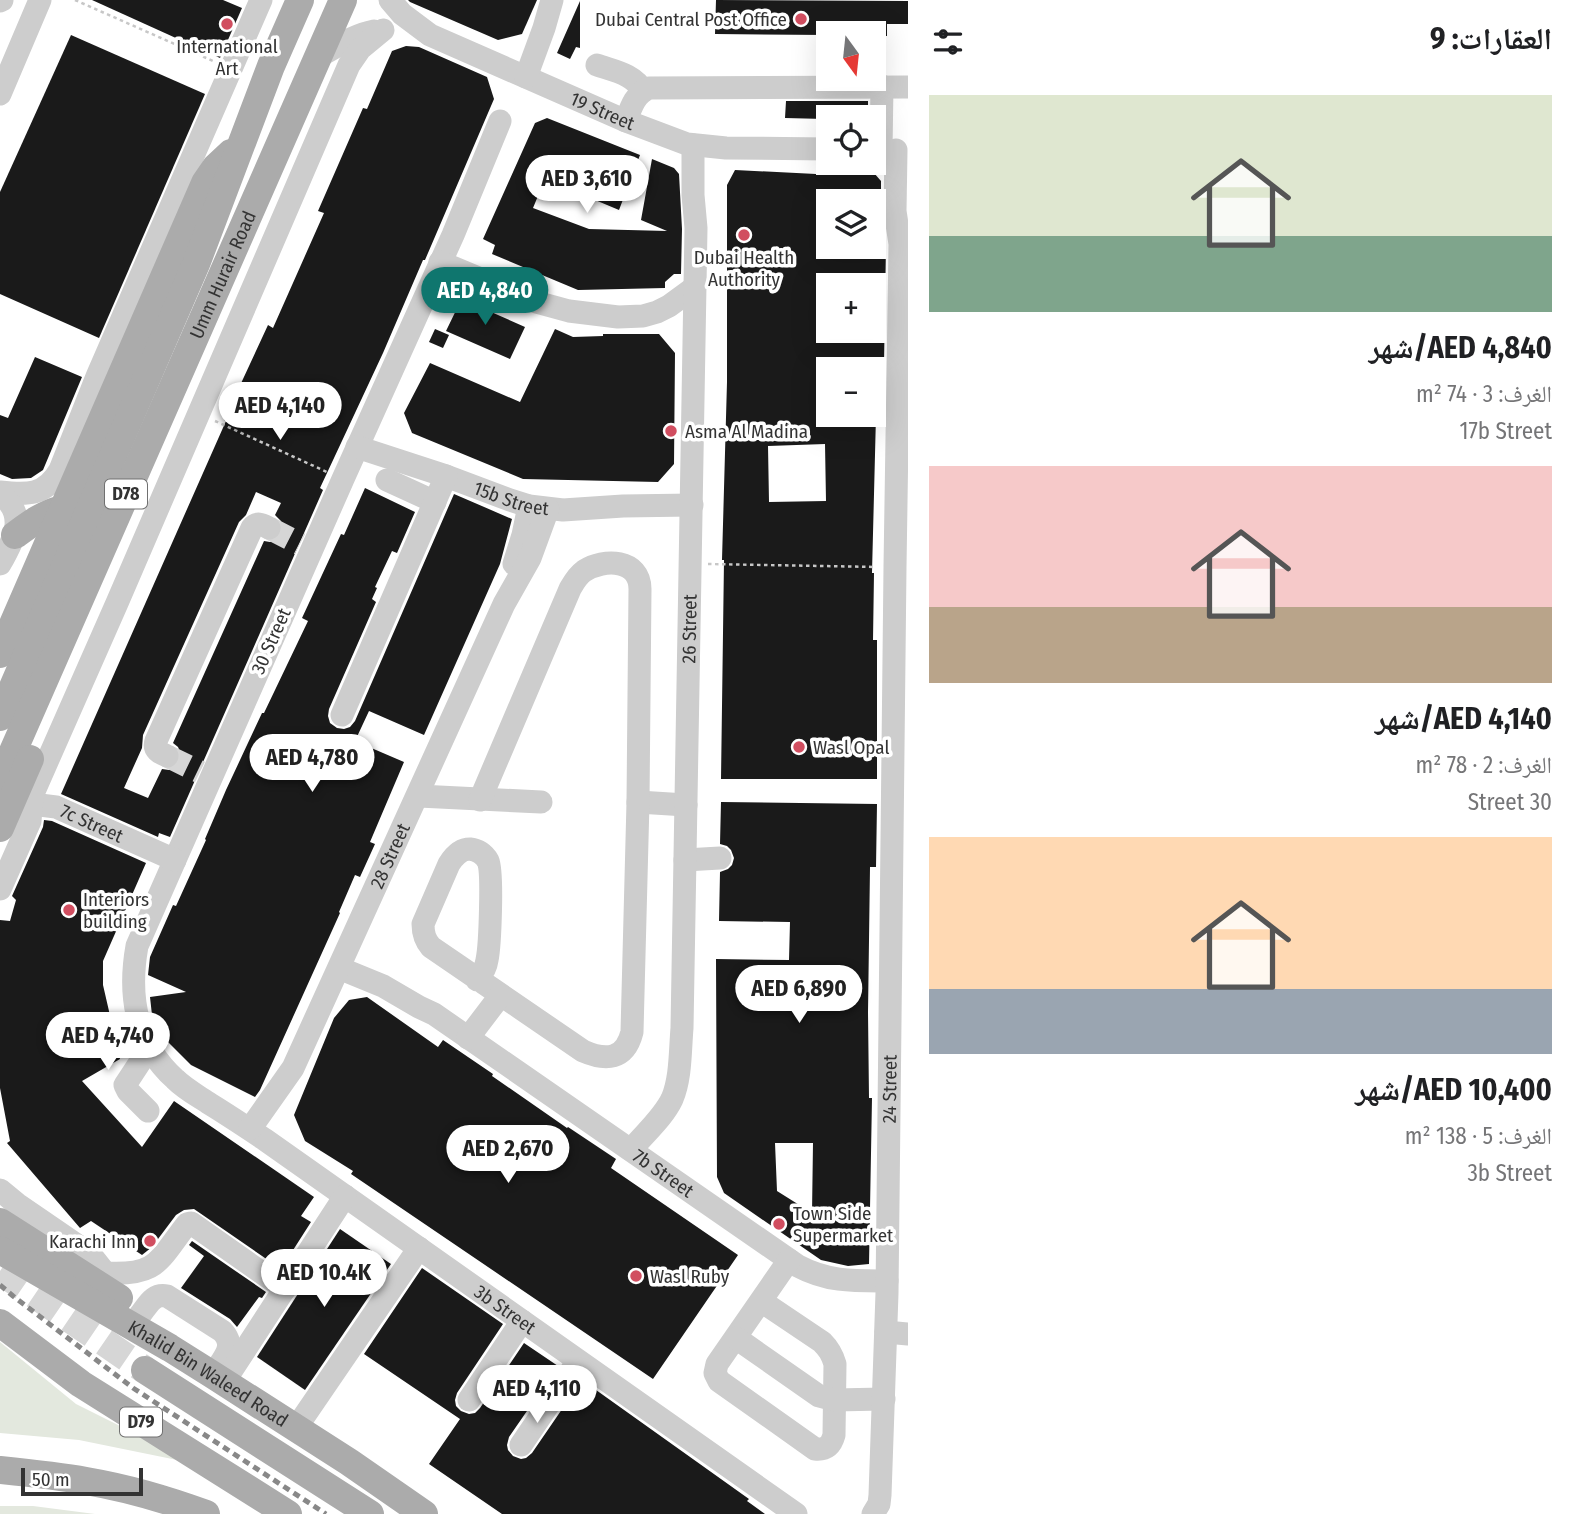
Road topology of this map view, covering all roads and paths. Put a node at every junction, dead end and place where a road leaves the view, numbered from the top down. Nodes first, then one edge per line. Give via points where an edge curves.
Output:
1 (40, 0) edge
2 (75, 0) edge
3 (261, 0) edge
4 (300, 0) edge
5 (343, 0) edge
6 (550, 0) edge
7 (391, 1) edge
8 (383, 30) junction
9 (430, 35) junction
10 (24, 36) junction
11 (0, 51) edge
12 (316, 58) junction
13 (597, 65) dead end
14 (231, 69) junction
15 (517, 73) junction
16 (894, 86) edge
17 (643, 91) junction
18 (0, 94) edge
19 (500, 121) dead end
20 (625, 121) junction
21 (242, 145) junction
22 (701, 146) junction
23 (816, 149) edge
24 (890, 150) edge
25 (908, 204) edge
26 (253, 207) junction
27 (453, 235) junction
28 (904, 243) edge
29 (440, 262) junction
30 (476, 277) junction
31 (695, 287) junction
32 (904, 315) edge
33 (98, 374) junction
34 (106, 412) junction
35 (199, 414) junction
36 (361, 437) junction
37 (446, 476) junction
38 (342, 479) junction
39 (387, 480) dead end
40 (0, 493) edge
41 (435, 502) junction
42 (538, 507) junction
43 (62, 509) junction
44 (691, 514) junction
45 (269, 528) dead end
46 (15, 535) junction
47 (46, 546) junction
48 (0, 564) edge
49 (691, 564) junction
50 (901, 568) edge
51 (0, 612) edge
52 (0, 654) edge
53 (342, 715) dead end
54 (0, 717) edge
55 (167, 756) dead end
56 (0, 780) edge
57 (418, 796) junction
58 (480, 800) junction
59 (541, 802) dead end
60 (638, 802) junction
61 (686, 805) junction
62 (12, 816) edge
63 (720, 853) dead end
64 (685, 854) junction
65 (176, 860) junction
66 (0, 890) edge
67 (344, 959) junction
68 (477, 980) junction
69 (500, 996) junction
70 (468, 1038) junction
71 (150, 1048) junction
72 (898, 1067) edge
73 (148, 1111) dead end
74 (257, 1134) junction
75 (638, 1155) junction
76 (0, 1191) edge
77 (345, 1196) junction
78 (0, 1222) edge
79 (419, 1248) junction
80 (0, 1250) edge
81 (789, 1260) junction
82 (110, 1284) junction
83 (887, 1287) junction
84 (285, 1289) junction
85 (761, 1301) junction
86 (140, 1315) junction
87 (522, 1321) junction
88 (0, 1323) edge
89 (897, 1329) edge
90 (736, 1338) junction
91 (170, 1348) junction
92 (578, 1361) junction
93 (145, 1370) tunnel mouth
94 (219, 1379) junction
95 (884, 1399) junction
96 (469, 1400) dead end
97 (834, 1400) junction
98 (296, 1427) junction
99 (521, 1445) dead end
100 (0, 1470) edge
101 (206, 1514) edge
102 (288, 1514) edge
103 (370, 1514) edge
104 (424, 1514) edge
105 (796, 1514) edge
106 (873, 1514) edge

1 - 10 street
2 - 14 path
3 - 14 street
4 - 21 main road, Umm Hurair Road / D78
5 - 12 main road, Umm Hurair Road / D78
6 - 15 street via 536,19
7 - 9 street, 19 Street
8 - 9 street, 19 Street
8 - 12 street, 19 Street via 359,35
8 - 35 street via 349,65
9 - 15 street, 19 Street
10 - 11 street
10 - 18 street
12 - 26 main road, Umm Hurair Road / D78
13 - 17 street via 632,78
14 - 33 street
15 - 20 street, 19 Street
16 - 17 street
16 - 24 street, 24 Street
17 - 20 street
19 - 27 street, 30 Street
20 - 22 street, 19 Street
21 - 34 main road via 205,183
21 - 54 main road, Umm Hurair Road / D78 via 196,264
22 - 23 street, 19 Street
22 - 31 street, 26 Street via 692,195
24 - 28 street, 24 Street via 895,211
25 - 28 street, 24 Street
26 - 56 main road, Umm Hurair Road / D78
26 - 62 main road via 254,230 248,252
27 - 29 street, 30 Street
27 - 30 street
28 - 32 street, 24 Street
29 - 30 street
29 - 36 street, 30 Street
30 - 31 street via 553,307 618,317 656,312
31 - 44 street, 26 Street
32 - 50 street, 24 Street
33 - 34 main road
33 - 40 street via 55,480 38,492
34 - 43 main road
35 - 38 path
35 - 62 street via 33,793
36 - 37 street, 15b Street via 394,445
36 - 38 street, 30 Street
37 - 41 street
37 - 42 street, 15b Street via 470,493
38 - 65 street, 30 Street via 306,548 206,775
39 - 41 street
40 - 46 street via 15,510
41 - 53 street
42 - 44 street, 15b Street
42 - 57 street, 28 Street via 523,535 504,604
43 - 46 main road
43 - 47 main road
44 - 49 street, 26 Street
45 - 55 street via 260,524 252,528 156,741 157,751
46 - 48 street
47 - 51 main road via 26,568
47 - 52 main road
49 - 50 path
49 - 61 street, 26 Street
50 - 72 street, 24 Street
57 - 58 street
57 - 67 street, 28 Street
58 - 59 street
58 - 60 street via 577,577 594,566 619,564 632,569 640,581
60 - 61 street
60 - 69 street via 632,1032 624,1049 607,1058 597,1057
61 - 64 street, 26 Street
62 - 65 street, 7c Street via 40,805 57,807
62 - 66 street via 30,821
63 - 64 street
64 - 75 street, 26 Street via 677,1080 673,1097
65 - 71 street, 30 Street via 137,946 134,966 135,1008
67 - 70 street, 7b Street
67 - 74 street, 28 Street
68 - 68 street via 431,947 423,933 455,855 472,849 487,859 490,878 487,959
68 - 69 street
69 - 70 street
70 - 75 street, 7b Street
71 - 73 street via 125,1085
71 - 74 street, 30 Street via 176,1081
72 - 83 street, 24 Street
74 - 77 street, 3b Street
75 - 81 street, 7b Street
76 - 82 street via 90,1254
77 - 79 street, 3b Street
77 - 84 street
78 - 82 main road, Khalid Bin Waleed Road
79 - 87 street, 3b Street
79 - 98 street
80 - 91 main road
81 - 83 street, 7b Street via 836,1280
81 - 85 street
82 - 84 street via 155,1264 191,1223
82 - 86 main road, Khalid Bin Waleed Road
83 - 89 street, 24 Street
84 - 94 street
85 - 90 street
85 - 97 street via 829,1348 835,1364
86 - 91 main road, Khalid Bin Waleed Road via 158,1329
86 - 94 street via 153,1299 163,1295 222,1332 229,1348
87 - 92 street, 3b Street
87 - 96 street
88 - 102 main road, D79 via 81,1384
89 - 95 street, 24 Street
90 - 97 street via 812,1393
90 - 97 street via 717,1364 716,1377 815,1449 822,1450 832,1442
91 - 94 main road, Khalid Bin Waleed Road
92 - 99 street
92 - 105 street, 3b Street
93 - 103 main road
94 - 98 main road, Khalid Bin Waleed Road
95 - 97 street
95 - 106 street, 24 Street via 880,1494
98 - 104 main road, Khalid Bin Waleed Road
100 - 101 main road via 86,1481

